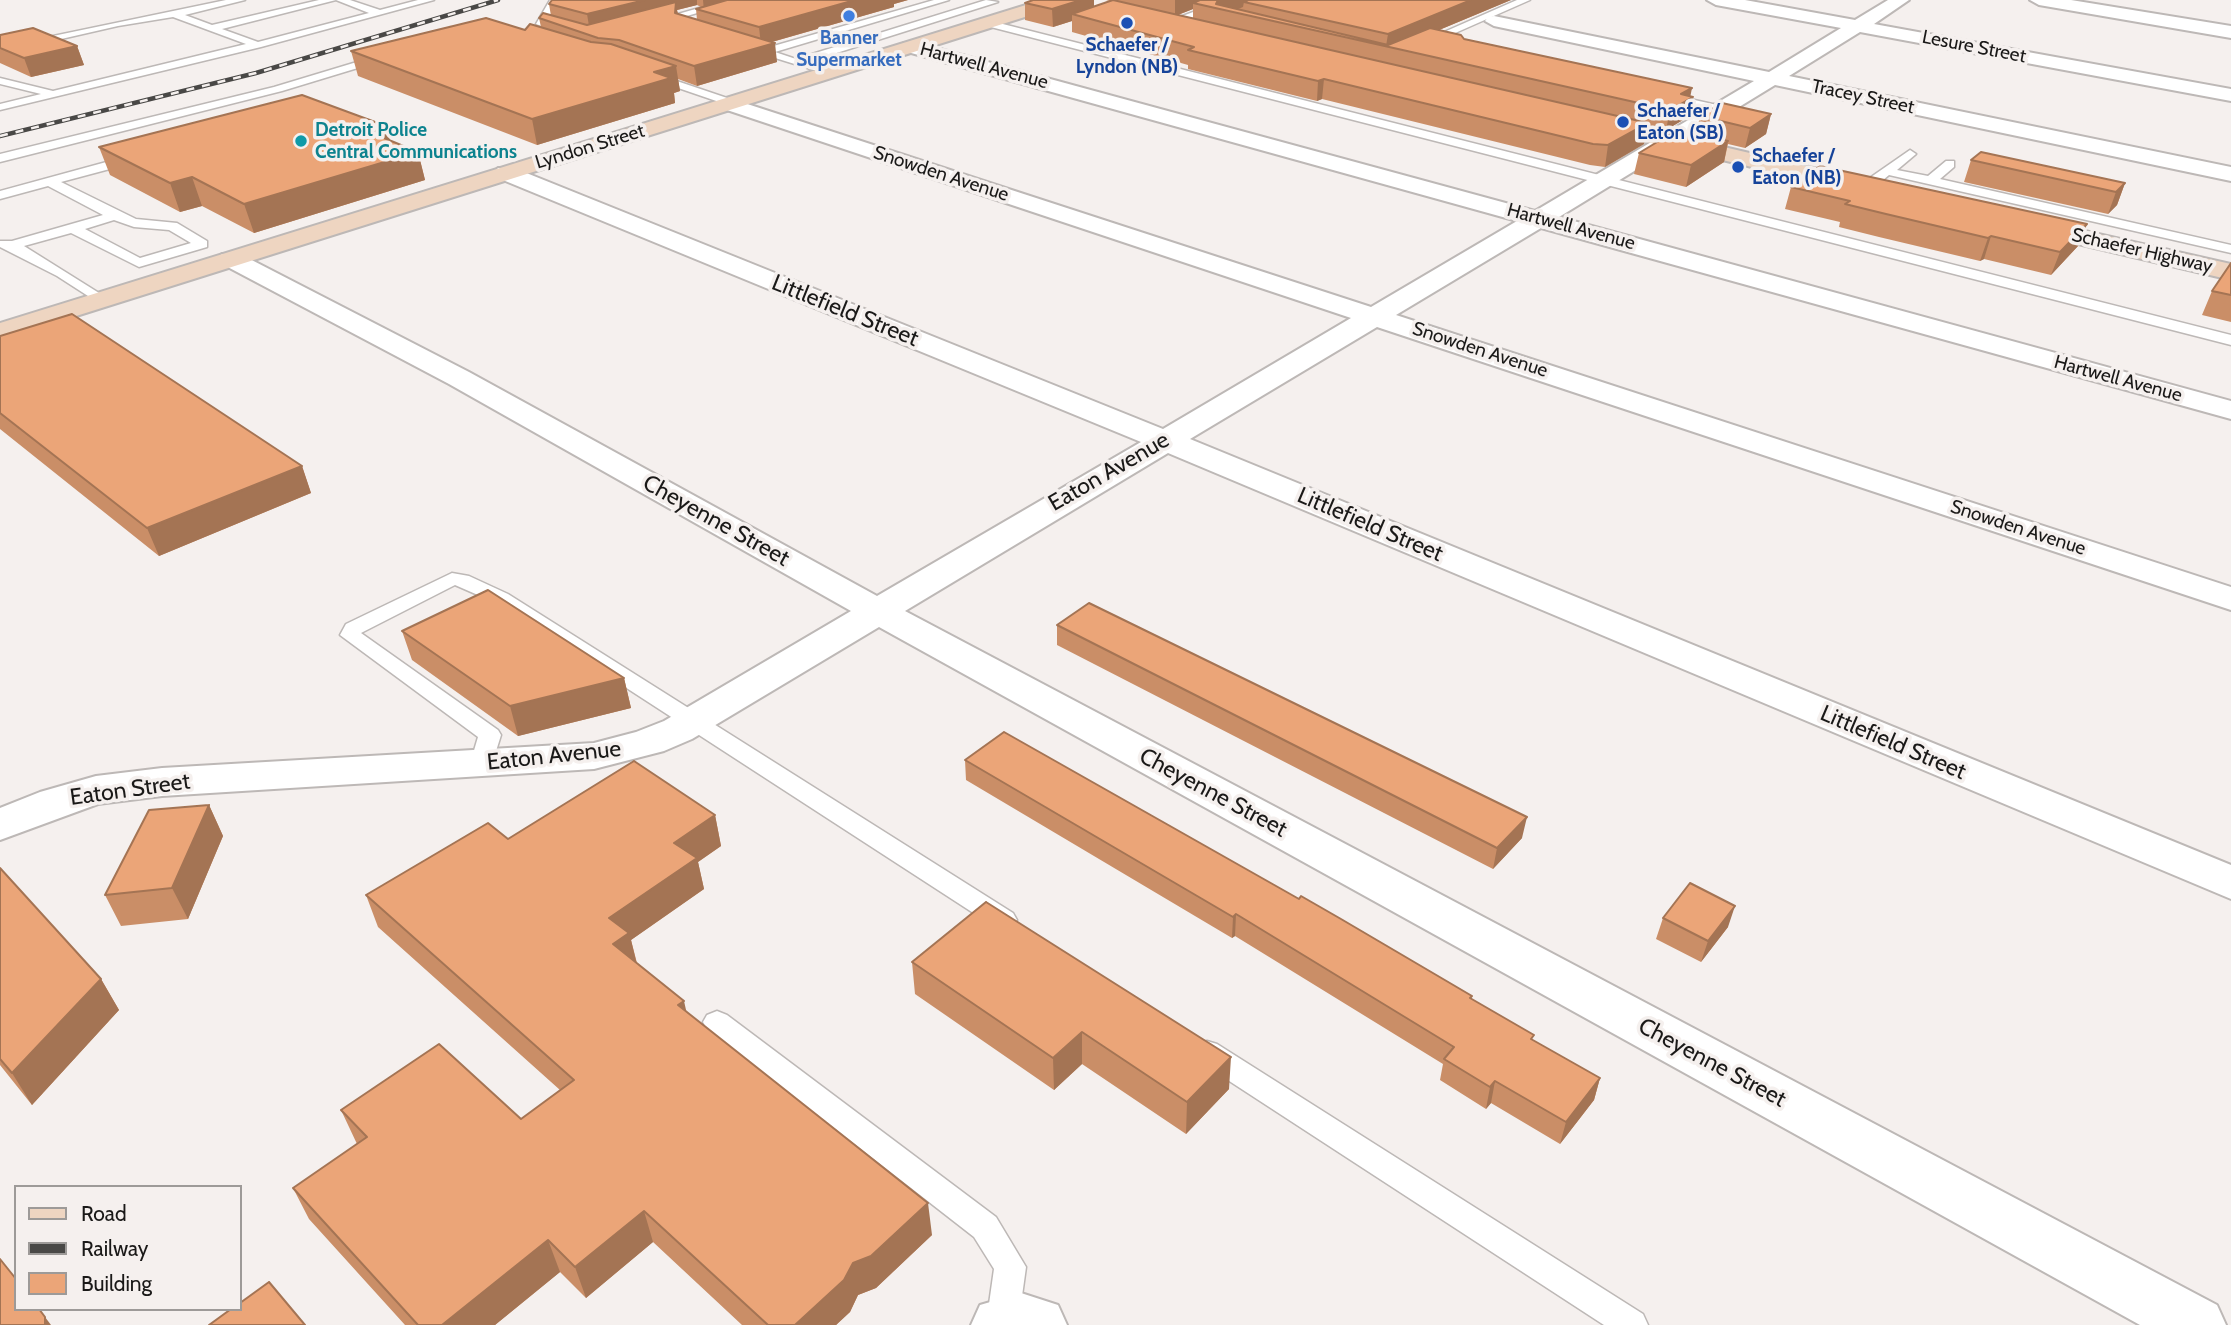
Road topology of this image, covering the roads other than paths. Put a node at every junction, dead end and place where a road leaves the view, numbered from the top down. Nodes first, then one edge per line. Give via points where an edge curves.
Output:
1 (240, 0) edge
2 (331, 0) edge
3 (340, 0) edge
4 (429, 0) edge
5 (555, 0) edge
6 (738, 0) edge
7 (944, 0) edge
8 (991, 0) edge
9 (1060, 0) edge
10 (1234, 0) edge
11 (1525, 0) edge
12 (1716, 0) edge
13 (1900, 0) edge
14 (2039, 0) edge
15 (750, 7) edge
16 (380, 13) junction
17 (174, 14) junction
18 (1142, 17) edge
19 (1494, 21) dead end
20 (987, 23) junction
21 (1169, 23) junction
22 (1858, 26) junction
23 (639, 27) edge
24 (212, 28) junction
25 (1067, 28) edge
26 (684, 29) edge
27 (565, 31) edge
28 (1209, 32) edge
29 (2231, 33) edge
30 (911, 37) junction
31 (1041, 37) junction
32 (257, 45) junction
33 (742, 46) edge
34 (1412, 48) edge
35 (0, 50) edge
36 (765, 52) junction
37 (393, 54) edge
38 (797, 62) junction
39 (644, 72) edge
40 (830, 72) junction
41 (1773, 78) junction
42 (0, 81) edge
43 (278, 89) junction
44 (54, 94) junction
45 (1655, 94) edge
46 (2231, 95) edge
47 (301, 99) edge
48 (730, 103) junction
49 (0, 107) edge
50 (1722, 109) junction
51 (1571, 117) edge
52 (1670, 141) junction
53 (1910, 154) dead end
54 (146, 155) edge
55 (0, 158) edge
56 (1950, 163) dead end
57 (1887, 171) junction
58 (506, 173) junction
59 (2231, 174) edge
60 (1605, 179) junction
61 (1930, 181) junction
62 (51, 182) junction
63 (1867, 187) junction
64 (0, 195) edge
65 (115, 216) junction
66 (1539, 218) junction
67 (73, 228) junction
68 (6, 244) edge
69 (2231, 249) edge
70 (232, 259) junction
71 (2231, 272) edge
72 (102, 301) junction
73 (1375, 315) junction
74 (0, 332) edge
75 (2231, 340) edge
76 (2231, 410) edge
77 (1164, 440) junction
78 (2231, 599) edge
79 (877, 611) junction
80 (694, 720) junction
81 (481, 764) junction
82 (264, 776) joint
83 (0, 825) edge
84 (2231, 883) edge
85 (1030, 938) edge
86 (717, 1022) dead end
87 (1181, 1035) edge
88 (1013, 1325) edge
89 (1632, 1325) edge
90 (2196, 1325) edge

1 - 17 lane
2 - 24 lane
3 - 16 lane
4 - 16 lane
5 - 27 lane via 541,24
6 - 23 lane
7 - 36 lane
8 - 30 lane
9 - 20 street, Lyndon Street
10 - 21 lane
11 - 34 lane
12 - 22 street, Lesure Street
13 - 22 street, Eaton Avenue
14 - 29 street
15 - 26 lane via 684,24
16 - 32 lane
17 - 24 lane
17 - 35 lane
18 - 21 street
19 - 41 street, Tracey Street
20 - 30 street, Lyndon Street via 947,35
20 - 31 lane
21 - 28 street
22 - 41 street, Eaton Avenue
22 - 46 street, Lesure Street
24 - 32 lane
25 - 31 lane
30 - 38 lane
30 - 40 street, Lyndon Street
30 - 66 street, Hartwell Avenue
31 - 60 lane
32 - 44 lane
33 - 36 lane
36 - 38 lane
37 - 43 lane
38 - 40 lane
39 - 48 lane
40 - 48 street, Lyndon Street
41 - 50 street, Eaton Avenue
41 - 59 street, Tracey Street
42 - 44 lane
43 - 47 lane
43 - 55 lane
44 - 49 lane
45 - 50 lane
48 - 58 street, Lyndon Street
48 - 73 street, Snowden Avenue
50 - 52 street, Eaton Avenue
51 - 52 street, Schaefer Highway
52 - 60 street, Eaton Avenue
52 - 63 street, Schaefer Highway
53 - 57 lane
54 - 62 lane
56 - 61 lane
57 - 61 lane
57 - 63 lane
58 - 70 street, Lyndon Street
58 - 77 street, Littlefield Street
60 - 66 street, Eaton Avenue
60 - 75 lane
61 - 69 lane
62 - 64 lane
62 - 65 lane
63 - 71 street, Schaefer Highway
65 - 67 lane
65 - 67 lane via 134,223 172,226 202,244 138,263
66 - 73 street, Eaton Avenue
66 - 76 street, Hartwell Avenue
67 - 68 lane
68 - 72 lane
70 - 72 street, Lyndon Street
70 - 79 street, Cheyenne Street via 459,378
72 - 74 street, Lyndon Street
73 - 77 street, Eaton Avenue
73 - 78 street, Snowden Avenue
77 - 79 street, Eaton Avenue
77 - 84 street, Littlefield Street
79 - 80 street, Eaton Avenue
79 - 90 street, Cheyenne Street
80 - 81 street, Eaton Avenue via 618,751
80 - 81 lane via 501,598 452,579 353,628 350,635 490,734
80 - 85 lane
81 - 82 street, Eaton Avenue
82 - 83 street, Eaton Street via 96,790
86 - 88 lane via 985,1227 1010,1267
87 - 89 lane

